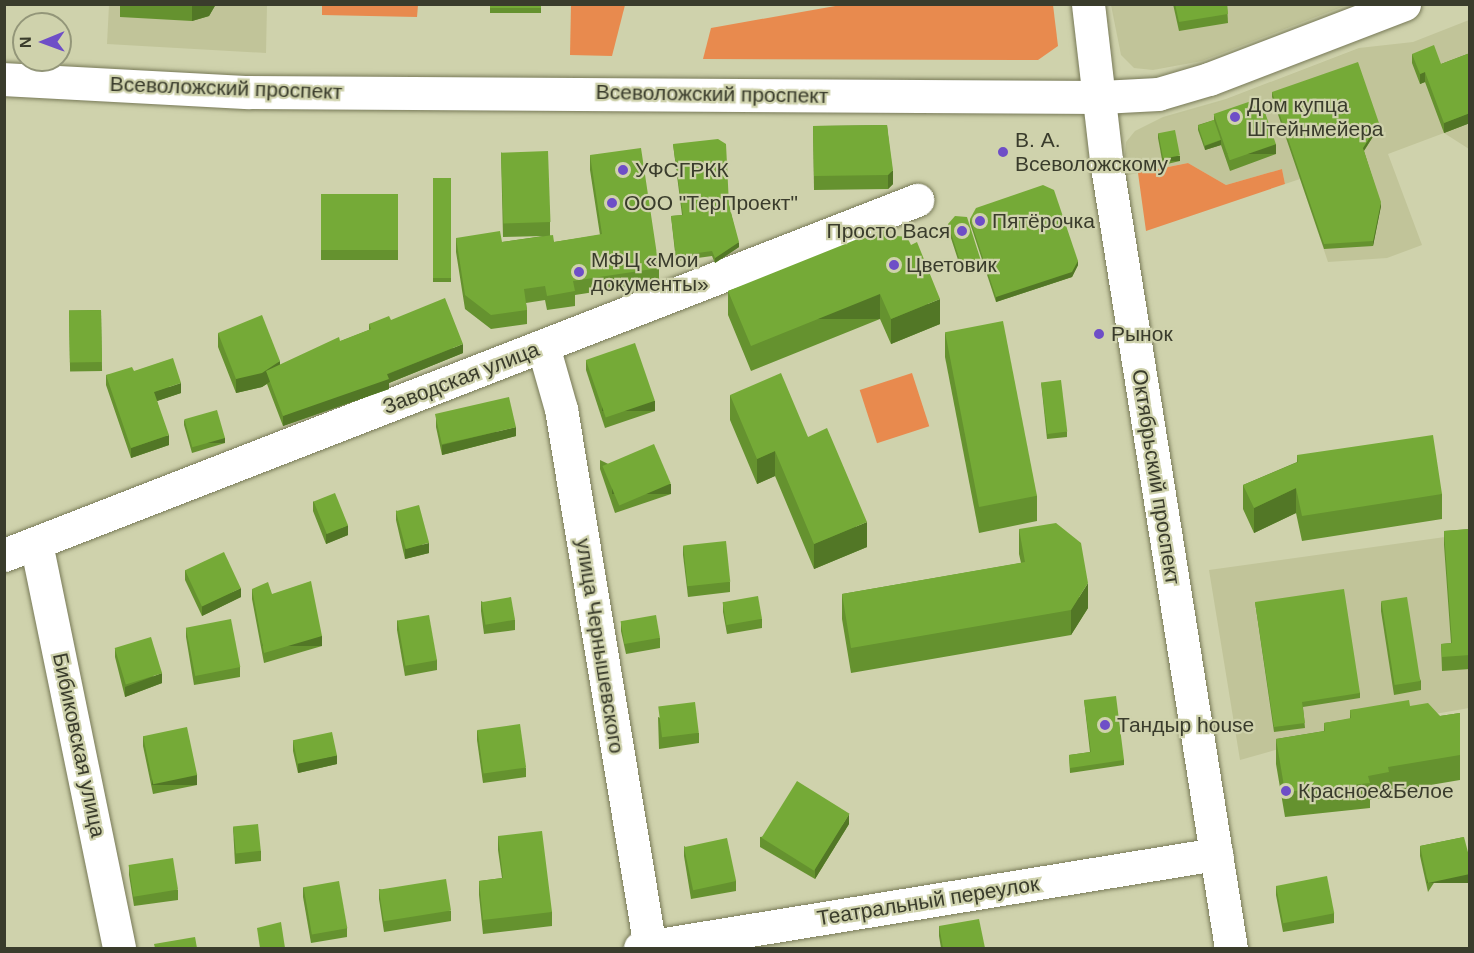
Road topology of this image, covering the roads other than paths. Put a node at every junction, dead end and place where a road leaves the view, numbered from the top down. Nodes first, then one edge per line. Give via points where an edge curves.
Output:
1 (1088, 4) edge
2 (1404, 4) edge
3 (4, 79) edge
4 (1101, 97) junction
5 (916, 201) dead end
6 (543, 346) junction
7 (36, 543) junction
8 (4, 555) edge
9 (1216, 854) junction
10 (119, 948) edge
11 (646, 948) edge
12 (1231, 948) edge

1 - 4 street, Октябрьский проспект
2 - 4 street, Всеволожский проспект via 1209,80 1158,94
3 - 4 street, Всеволожский проспект via 246,92
4 - 9 street, Октябрьский проспект via 1108,171
5 - 6 street, Заводская улица
6 - 7 street, Заводская улица
6 - 11 street, улица Чернышевского via 561,409
7 - 8 street, Заводская улица
7 - 10 street, Бибиковская улица
9 - 11 street, Театральный переулок
9 - 12 street, Октябрьский проспект

